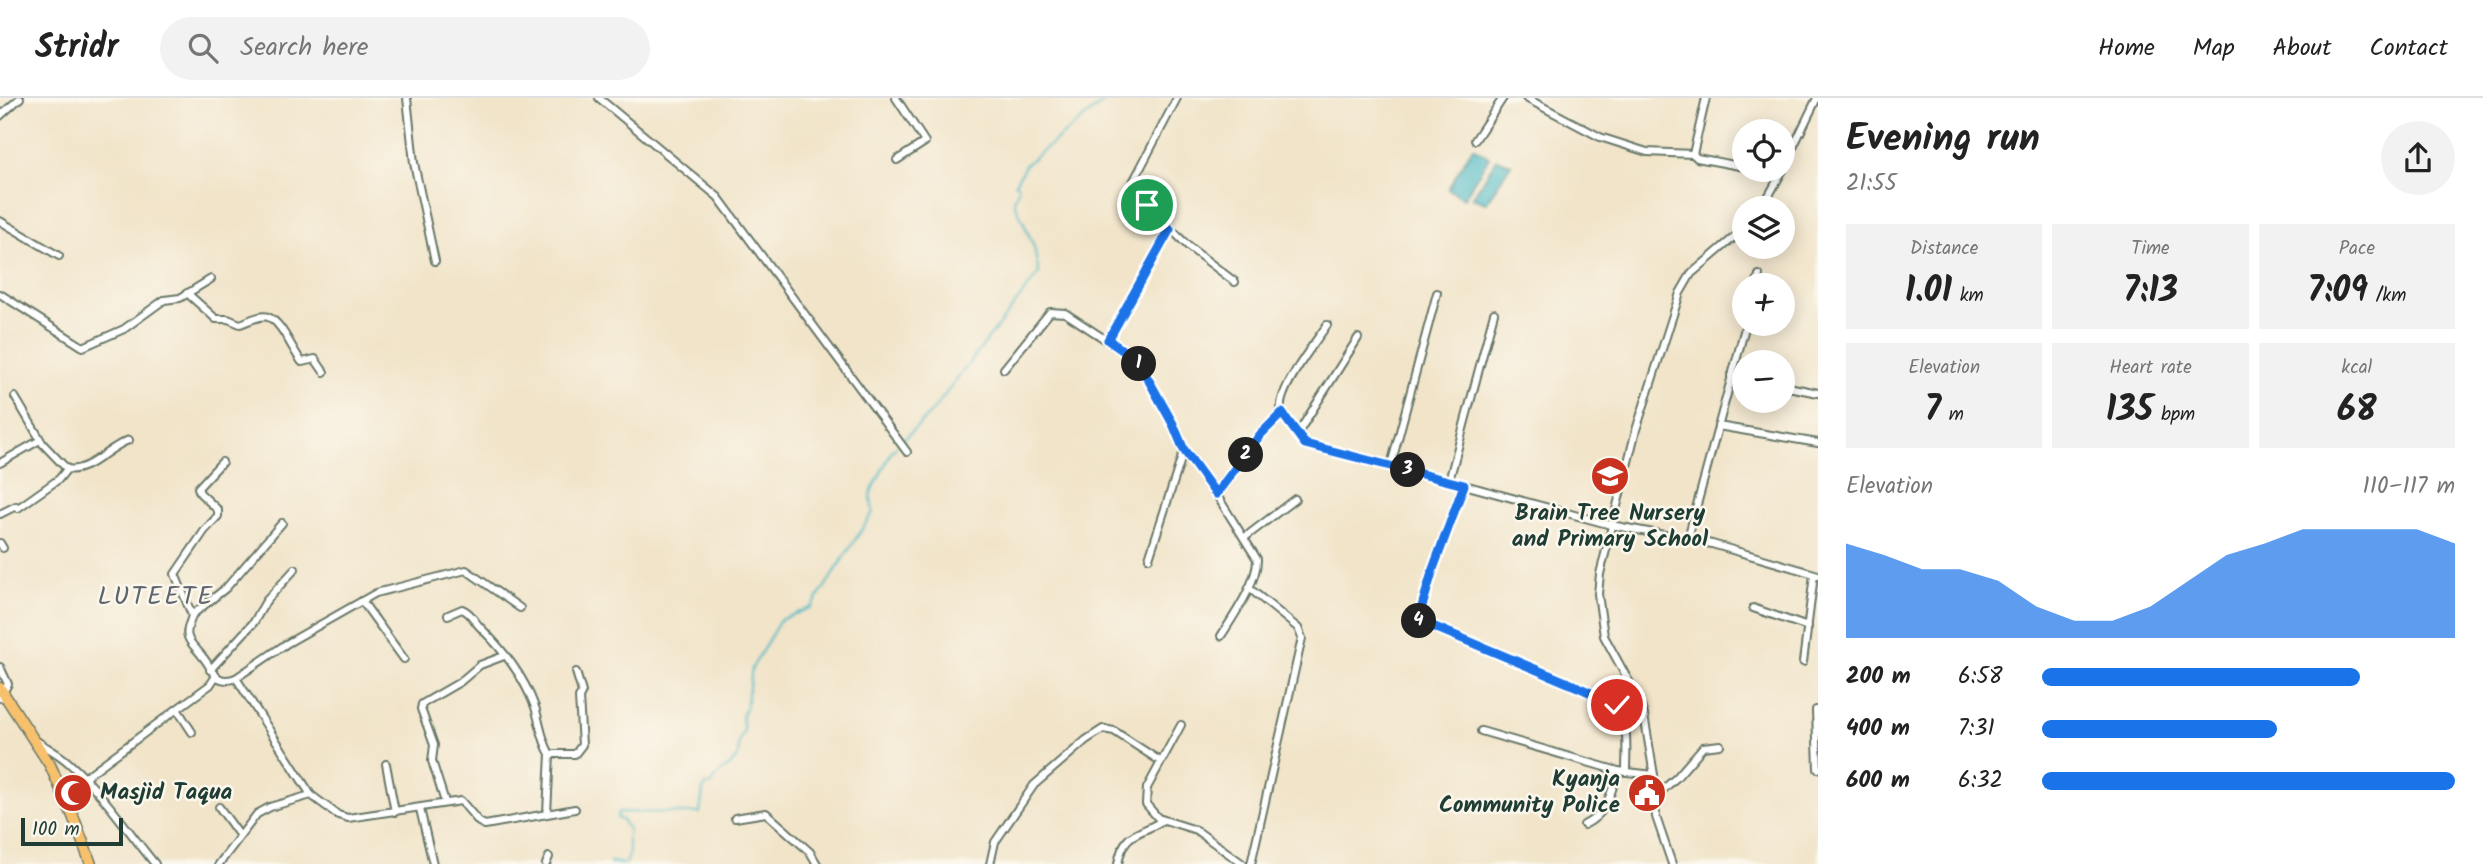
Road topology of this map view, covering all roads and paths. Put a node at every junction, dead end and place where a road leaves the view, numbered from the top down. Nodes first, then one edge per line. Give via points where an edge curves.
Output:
1 (20, 98) edge
2 (407, 98) edge
3 (599, 98) edge
4 (896, 98) edge
5 (1177, 98) edge
6 (1503, 98) edge
7 (1526, 98) edge
8 (1706, 98) edge
9 (1818, 98) edge
10 (0, 116) edge
11 (1475, 140) dead end
12 (1795, 145) edge
13 (1693, 154) junction
14 (897, 160) dead end
15 (1732, 165) edge
16 (0, 221) edge
17 (1170, 229) junction
18 (1732, 239) edge
19 (58, 256) dead end
20 (435, 261) dead end
21 (211, 279) dead end
22 (1235, 282) dead end
23 (187, 293) junction
24 (1437, 293) dead end
25 (0, 294) edge
26 (1494, 313) dead end
27 (1327, 325) dead end
28 (1743, 336) edge
29 (1358, 338) dead end
30 (1108, 340) junction
31 (1004, 369) dead end
32 (324, 372) dead end
33 (1731, 376) joint
34 (1795, 388) edge
35 (1818, 393) edge
36 (15, 397) dead end
37 (1282, 413) junction
38 (1718, 426) junction
39 (1298, 433) junction
40 (40, 440) junction
41 (128, 440) dead end
42 (1818, 443) edge
43 (1184, 450) junction
44 (907, 452) dead end
45 (222, 462) dead end
46 (0, 463) edge
47 (1391, 465) junction
48 (67, 469) junction
49 (1449, 481) junction
50 (1464, 485) junction
51 (1216, 494) junction
52 (1295, 499) dead end
53 (0, 514) edge
54 (282, 523) dead end
55 (1611, 526) junction
56 (1244, 538) junction
57 (1688, 538) junction
58 (1149, 558) dead end
59 (295, 569) dead end
60 (1816, 575) edge
61 (1249, 588) junction
62 (362, 601) junction
63 (520, 608) dead end
64 (1753, 608) dead end
65 (192, 615) junction
66 (449, 615) dead end
67 (1808, 627) junction
68 (1221, 636) dead end
69 (504, 656) junction
70 (404, 659) dead end
71 (1803, 662) dead end
72 (0, 667) edge
73 (210, 670) junction
74 (576, 672) dead end
75 (216, 676) junction
76 (236, 678) junction
77 (1, 693) edge
78 (177, 709) junction
79 (1816, 710) edge
80 (1181, 725) dead end
81 (1481, 731) dead end
82 (192, 732) dead end
83 (35, 740) junction
84 (1720, 745) dead end
85 (550, 754) junction
86 (1160, 761) junction
87 (386, 764) dead end
88 (1818, 769) edge
89 (1618, 771) junction
90 (1626, 772) junction
91 (1654, 775) junction
92 (84, 778) junction
93 (311, 795) junction
94 (1655, 797) junction
95 (445, 802) junction
96 (219, 807) dead end
97 (420, 809) junction
98 (575, 809) dead end
99 (395, 812) junction
100 (547, 813) junction
101 (736, 818) dead end
102 (1163, 820) junction
103 (1584, 825) dead end
104 (240, 836) junction
105 (91, 864) edge
106 (155, 864) edge
107 (219, 864) edge
108 (433, 864) edge
109 (817, 864) edge
110 (990, 864) edge
111 (1118, 864) edge
112 (1243, 864) edge
113 (1251, 864) edge
114 (1672, 864) edge

1 - 10 street
2 - 20 street via 414,163
3 - 44 street via 718,197
4 - 14 street via 925,142
5 - 17 street via 1130,186 1134,196
6 - 11 street
7 - 13 street via 1612,141 1647,152
8 - 13 street
9 - 12 street
13 - 15 street
16 - 19 street
17 - 22 street
17 - 30 street
18 - 55 street via 1685,282 1655,366
21 - 23 street
23 - 25 street via 164,300 124,329 83,347
23 - 32 street via 216,319 240,324 269,317 302,362 315,359
24 - 47 street
26 - 49 street
27 - 37 street via 1297,367 1282,400
28 - 33 street
29 - 39 street
30 - 31 street via 1065,313 1050,312
30 - 43 street via 1138,361
33 - 38 street
34 - 35 street
36 - 40 street
37 - 39 street
37 - 51 street
38 - 42 street
38 - 57 street
39 - 47 street via 1305,444
40 - 46 street
40 - 48 street
41 - 48 street via 84,467
43 - 51 street
43 - 58 street
45 - 65 street via 198,488 218,516 175,574
47 - 49 street
48 - 53 street via 59,480
49 - 50 street
50 - 55 street
50 - 90 street via 1418,620 1614,702 1624,724
51 - 56 street
52 - 56 street
54 - 65 street via 226,588
55 - 57 street
55 - 91 street via 1599,584 1601,624 1609,649 1638,698
56 - 61 street via 1258,564
57 - 60 street
59 - 73 street
60 - 67 street
61 - 68 street
61 - 113 street via 1298,628 1302,638
62 - 63 street via 380,592 467,570
62 - 70 street
62 - 76 street
64 - 67 street
65 - 73 street via 187,635
66 - 69 street via 461,609 471,614
67 - 71 street
69 - 85 street via 520,674
69 - 95 street via 480,665 422,704
72 - 77 street via 8,684
73 - 75 street
74 - 85 street via 582,692 582,745 575,754
75 - 76 street via 229,681
75 - 78 street
76 - 93 street
77 - 83 main road
78 - 82 street
78 - 92 street
79 - 88 street
80 - 86 street
81 - 89 street
83 - 92 street
83 - 105 main road via 61,788
84 - 94 street via 1703,747
85 - 100 street
86 - 102 street via 1145,796 1149,810
86 - 110 street via 1114,731 1097,732 1028,792 995,842
87 - 99 street
89 - 90 street
89 - 103 street via 1604,810
90 - 91 street
91 - 94 street
92 - 106 street
93 - 99 street via 348,818
93 - 104 street via 261,811
94 - 114 street via 1661,836
95 - 97 street
95 - 100 street via 461,801 485,825
96 - 104 street
97 - 99 street
97 - 108 street
98 - 100 street
101 - 109 street via 766,813 810,852
102 - 111 street via 1126,840
102 - 112 street via 1196,830
104 - 107 street

